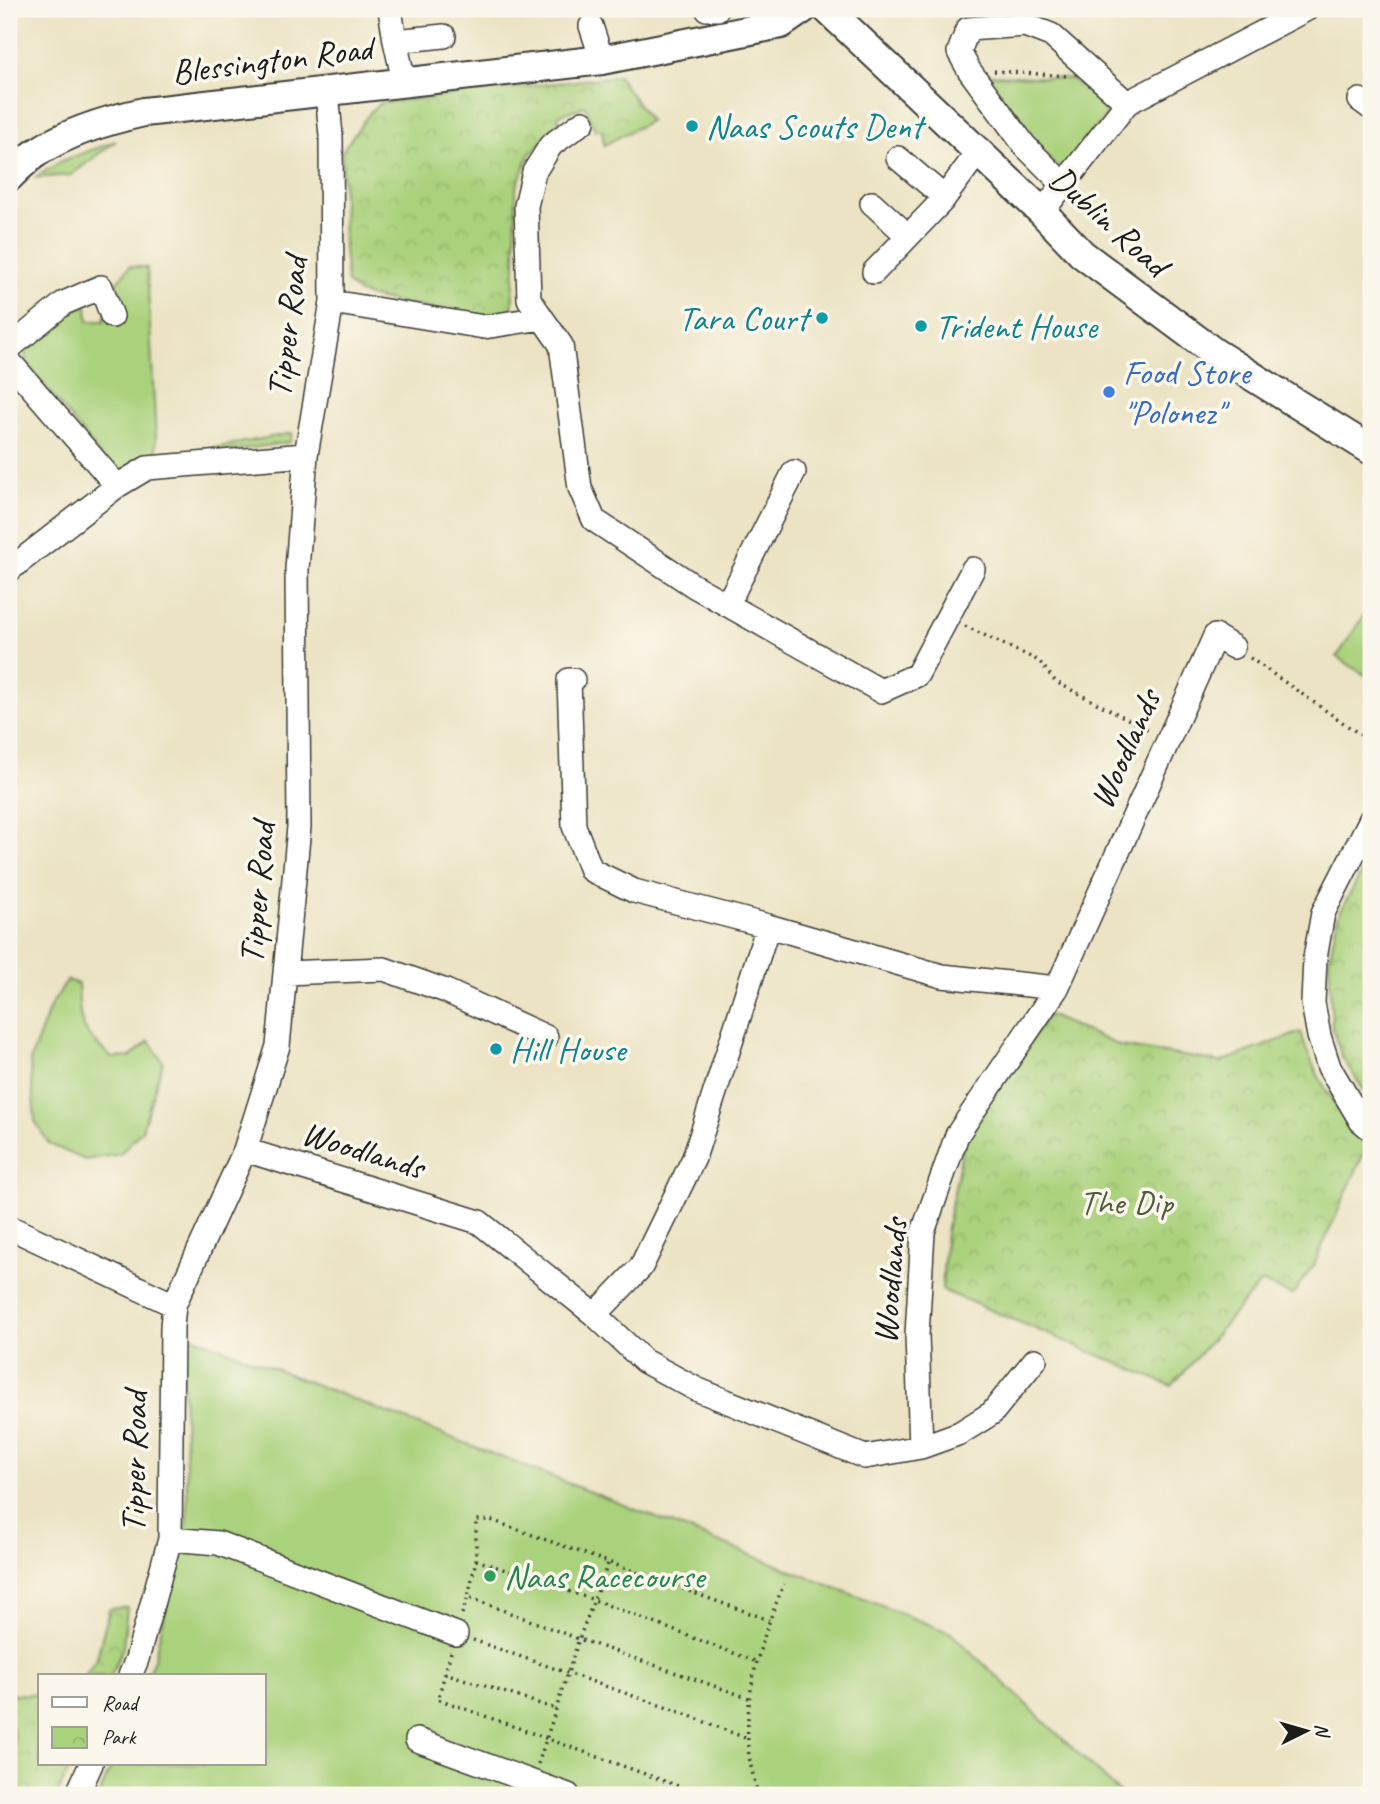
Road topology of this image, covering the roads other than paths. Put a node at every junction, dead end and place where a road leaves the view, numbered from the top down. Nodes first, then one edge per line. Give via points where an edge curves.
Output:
1 (390, 9) edge
2 (707, 9) edge
3 (717, 9) edge
4 (803, 9) edge
5 (827, 9) edge
6 (1307, 9) edge
7 (591, 26) dead end
8 (444, 36) dead end
9 (395, 41) junction
10 (602, 60) junction
11 (404, 81) junction
12 (327, 92) junction
13 (1127, 103) junction
14 (583, 122) dead end
15 (978, 152) junction
16 (898, 158) dead end
17 (9, 177) edge
18 (1065, 184) junction
19 (944, 197) junction
20 (872, 203) dead end
21 (1042, 212) junction
22 (908, 236) junction
23 (874, 272) dead end
24 (332, 302) junction
25 (112, 316) dead end
26 (542, 318) junction
27 (9, 348) edge
28 (9, 361) edge
29 (1371, 450) edge
30 (306, 455) junction
31 (794, 472) dead end
32 (117, 486) junction
33 (972, 569) dead end
34 (9, 570) edge
35 (727, 605) junction
36 (1233, 648) road end
37 (573, 680) dead end
38 (1371, 819) edge
39 (768, 926) junction
40 (285, 973) junction
41 (1057, 988) junction
42 (546, 1037) dead end
43 (1371, 1129) edge
44 (245, 1150) junction
45 (9, 1227) edge
46 (174, 1305) junction
47 (595, 1315) junction
48 (1035, 1360) dead end
49 (921, 1447) junction
50 (170, 1539) junction
51 (456, 1634) road end
52 (131, 1674) edge
53 (417, 1740) dead end
54 (90, 1766) edge
55 (77, 1795) edge
56 (568, 1795) edge

1 - 9 street
2 - 3 street
4 - 10 main road, Blessington Road via 781,24
5 - 15 main road, Dublin Road
6 - 13 street
7 - 10 street
8 - 9 street
9 - 11 street
10 - 11 main road, Blessington Road
11 - 12 main road, Blessington Road
12 - 17 main road, Blessington Road via 112,119 38,151
12 - 24 street, Tipper Road
13 - 18 street
13 - 18 street via 1051,35 1025,25 968,29 959,52 969,70 1025,146
14 - 26 street via 551,145 534,172 526,205 529,299
15 - 19 street
15 - 21 main road, Dublin Road
16 - 19 street
18 - 21 street
19 - 22 street
20 - 22 street
21 - 29 main road, Dublin Road via 1082,254 1178,328
22 - 23 street
24 - 26 street via 484,327
24 - 30 street, Tipper Road
25 - 27 street via 101,288 65,303
26 - 35 street via 561,345 580,488 594,520
28 - 32 street
30 - 32 street via 147,468
30 - 40 street, Tipper Road via 297,569 299,827
31 - 35 street
32 - 34 street
33 - 35 street via 918,675 881,691
36 - 41 street, Woodlands via 1215,636
37 - 39 street via 569,680 574,826 591,870 634,891
38 - 43 street via 1323,913 1313,1003 1329,1067 1361,1121
39 - 41 street via 942,976
39 - 47 street via 694,1158 641,1267
40 - 42 street via 384,969 446,991
40 - 44 street, Tipper Road via 278,1046
41 - 49 street, Woodlands via 957,1135 923,1231 917,1335
44 - 46 street, Tipper Road
44 - 47 street, Woodlands via 479,1222
45 - 46 street
46 - 50 street, Tipper Road
47 - 49 street, Woodlands via 644,1361 708,1394 865,1457
48 - 49 street, Woodlands via 992,1413 960,1433
50 - 51 street via 218,1543
50 - 52 street, Tipper Road
53 - 56 street
54 - 55 street

